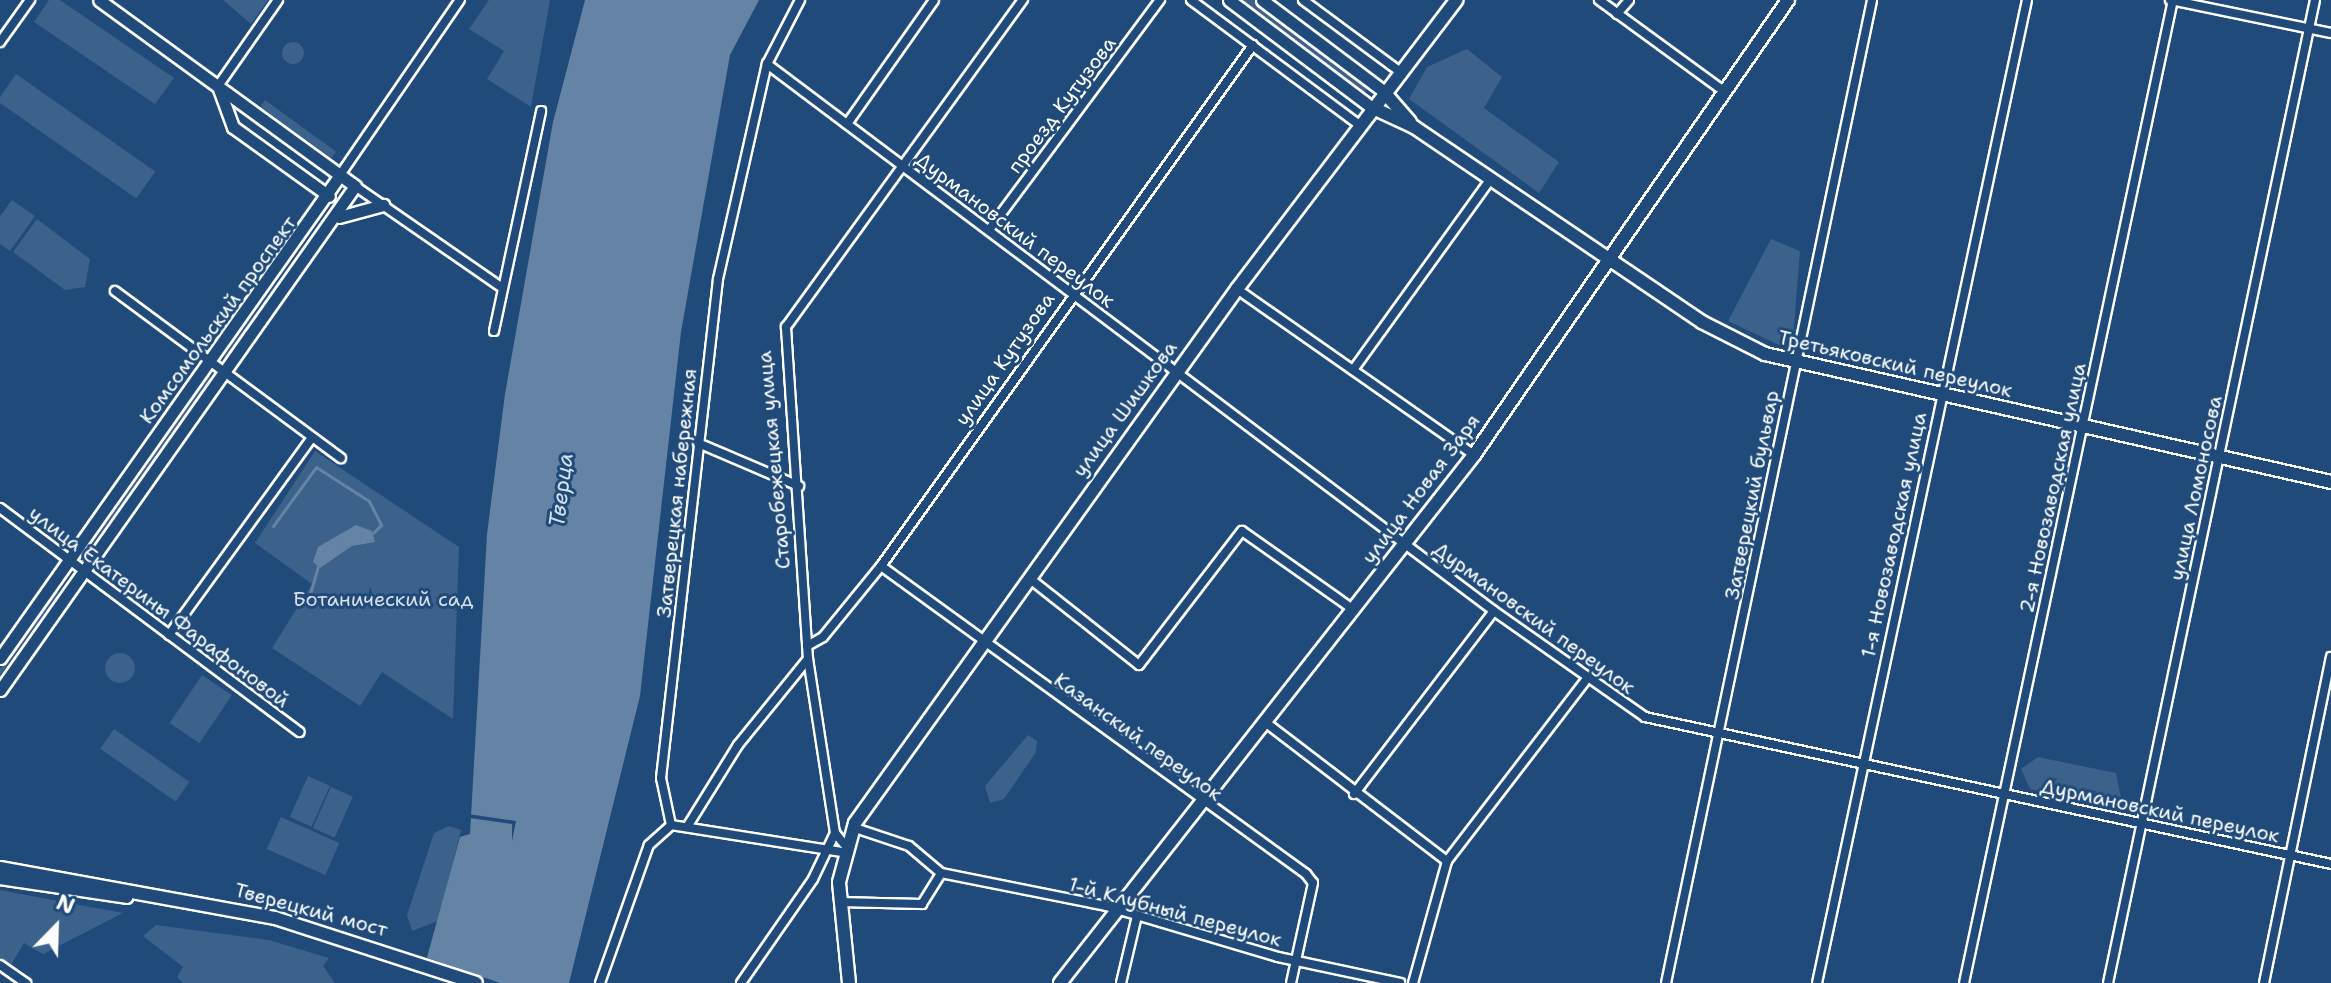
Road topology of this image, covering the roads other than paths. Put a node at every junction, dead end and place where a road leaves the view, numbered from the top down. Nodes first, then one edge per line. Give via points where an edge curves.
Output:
1 (30, 0) edge
2 (99, 0) edge
3 (278, 0) edge
4 (460, 0) edge
5 (800, 0) edge
6 (934, 0) edge
7 (1023, 0) edge
8 (1160, 0) edge
9 (1191, 0) edge
10 (1229, 0) edge
11 (1262, 0) edge
12 (1303, 0) edge
13 (1456, 0) edge
14 (1599, 0) edge
15 (1629, 0) edge
16 (1788, 0) edge
17 (1875, 0) edge
18 (2027, 0) edge
19 (2172, 0) edge
20 (2315, 0) edge
21 (1617, 14) junction
22 (2309, 29) junction
23 (2331, 33) edge
24 (0, 42) edge
25 (1253, 45) junction
26 (767, 64) junction
27 (1399, 71) junction
28 (218, 86) junction
29 (1383, 91) junction
30 (1725, 92) junction
31 (1371, 107) junction
32 (541, 111) dead end
33 (847, 124) junction
34 (1358, 124) junction
35 (1414, 127) junction
36 (904, 167) junction
37 (340, 175) junction
38 (1490, 180) junction
39 (355, 186) junction
40 (329, 196) junction
41 (383, 205) junction
42 (336, 221) junction
43 (310, 223) junction
44 (989, 230) junction
45 (326, 234) junction
46 (1611, 264) junction
47 (501, 287) junction
48 (1237, 289) junction
49 (115, 291) dead end
50 (1072, 291) junction
51 (494, 331) dead end
52 (208, 364) junction
53 (1794, 365) junction
54 (1353, 370) junction
55 (1177, 372) junction
56 (224, 376) junction
57 (1940, 397) junction
58 (2082, 427) junction
59 (310, 440) junction
60 (698, 443) junction
61 (1474, 455) junction
62 (2218, 457) junction
63 (341, 458) dead end
64 (2331, 482) edge
65 (799, 486) junction
66 (0, 508) edge
67 (1407, 543) junction
68 (71, 559) junction
69 (881, 566) junction
70 (85, 570) junction
71 (1029, 578) junction
72 (1354, 610) junction
73 (1494, 611) junction
74 (169, 635) junction
75 (984, 643) junction
76 (807, 646) junction
77 (2331, 657) edge
78 (0, 658) edge
79 (808, 659) junction
80 (1586, 680) junction
81 (2328, 686) edge
82 (0, 690) edge
83 (1265, 722) junction
84 (299, 732) dead end
85 (1719, 733) junction
86 (1862, 766) junction
87 (1354, 794) junction
88 (2005, 795) junction
89 (1200, 804) junction
90 (2141, 824) junction
91 (671, 825) junction
92 (687, 827) junction
93 (852, 827) junction
94 (839, 848) junction
95 (2291, 855) junction
96 (1447, 861) junction
97 (2331, 864) edge
98 (0, 868) edge
99 (941, 873) junction
100 (0, 878) edge
101 (131, 893) junction
102 (839, 902) junction
103 (1118, 910) junction
104 (1137, 916) junction
105 (1296, 961) junction
106 (0, 965) edge
107 (26, 983) edge
108 (452, 983) edge
109 (476, 983) edge
110 (600, 983) edge
111 (741, 983) edge
112 (849, 983) edge
113 (1060, 983) edge
114 (1121, 983) edge
115 (1291, 983) edge
116 (1400, 983) edge
117 (1413, 983) edge
118 (1666, 983) edge
119 (1817, 983) edge
120 (1964, 983) edge
121 (2108, 983) edge
122 (2264, 983) edge

1 - 24 street
2 - 28 street
3 - 28 street
4 - 37 street, Комсомольский проспект
5 - 26 street, Затверецкая набережная
6 - 33 street
7 - 36 street, Старобежецкая улица
8 - 44 street, проезд Кутузова
9 - 25 street
10 - 31 street, Третьяковский переулок
11 - 29 street, Третьяковский переулок
12 - 27 street
13 - 27 main road, улица Шишкова
14 - 21 street
15 - 21 street
16 - 30 main road, улица Новая Заря
17 - 53 street, Затверецкий бульвар
18 - 57 street, 1-я Новозаводская улица
19 - 22 street
19 - 58 street, 2-я Новозаводская улица
20 - 22 street, улица Ломоносова
21 - 30 street
22 - 23 street
22 - 62 street, улица Ломоносова
25 - 34 street
25 - 50 street, улица Кутузова
26 - 33 street, Дурмановский переулок
26 - 60 street, Затверецкая набережная via 736,181
27 - 29 main road, улица Шишкова
28 - 37 street
28 - 40 street via 233,127
29 - 31 main road, улица Шишкова
29 - 35 main road, Третьяковский переулок
30 - 46 main road, улица Новая Заря
31 - 34 main road, улица Шишкова
31 - 35 main road, Третьяковский переулок
32 - 47 street
33 - 36 street, Дурмановский переулок
34 - 48 main road, улица Шишкова
35 - 38 main road, Третьяковский переулок
36 - 44 street, Дурмановский переулок
36 - 65 street, Старобежецкая улица via 786,327
37 - 39 street
37 - 40 street, Комсомольский проспект
38 - 46 main road, Третьяковский переулок
38 - 54 street
39 - 41 street
39 - 42 street, Комсомольский проспект
40 - 43 street, Комсомольский проспект
41 - 42 street, Комсомольский проспект via 356,207
41 - 47 street
42 - 45 street, Комсомольский проспект
43 - 45 street via 322,223
43 - 52 street, Комсомольский проспект
44 - 50 street, Дурмановский переулок
45 - 56 street, Комсомольский проспект
46 - 53 main road, Третьяковский переулок via 1727,336
46 - 61 main road, улица Новая Заря
47 - 51 street
48 - 54 street
48 - 55 main road, улица Шишкова
49 - 52 street
50 - 55 street, Дурмановский переулок
50 - 69 street, улица Кутузова
52 - 56 street
52 - 68 street, Комсомольский проспект
53 - 57 main road, Третьяковский переулок
53 - 85 street, Затверецкий бульвар
54 - 61 street
55 - 67 street, Дурмановский переулок
55 - 71 main road, улица Шишкова
56 - 59 street
56 - 70 street, Комсомольский проспект
57 - 58 main road, Третьяковский переулок
57 - 86 street, 1-я Новозаводская улица
58 - 62 main road, Третьяковский переулок
58 - 88 street, 2-я Новозаводская улица
59 - 63 street
59 - 74 street
60 - 65 street
60 - 91 street, Затверецкая набережная via 661,778
61 - 67 main road, улица Новая Заря
62 - 64 main road, Третьяковский переулок
62 - 90 street, улица Ломоносова
65 - 76 street, Старобежецкая улица
66 - 68 street, улица Екатерины Фарафоновой
67 - 72 main road, улица Новая Заря
67 - 73 street, Дурмановский переулок
68 - 70 street, улица Екатерины Фарафоновой
68 - 78 street, Комсомольский проспект
69 - 75 street, Казанский переулок
69 - 76 street, улица Кутузова via 823,637
70 - 74 street, улица Екатерины Фарафоновой
70 - 82 street, Комсомольский проспект
71 - 72 street via 1139,665 1242,531
71 - 75 main road, улица Шишкова
72 - 83 main road, улица Новая Заря
73 - 80 street, Дурмановский переулок
73 - 87 street
74 - 84 street, улица Екатерины Фарафоновой
75 - 89 street, Казанский переулок
75 - 93 main road, улица Шишкова
76 - 79 street, Старобежецкая улица
77 - 81 street
79 - 92 street via 738,745
79 - 94 street, Старобежецкая улица
80 - 85 street, Дурмановский переулок via 1664,725
80 - 96 street
81 - 95 street
83 - 87 street
83 - 89 main road, улица Новая Заря
85 - 86 street, Дурмановский переулок
85 - 118 street, Затверецкий бульвар
86 - 88 street, Дурмановский переулок
86 - 119 street, 1-я Новозаводская улица
87 - 96 street
88 - 90 street, Дурмановский переулок
88 - 120 street, 2-я Новозаводская улица
89 - 103 main road, улица Новая Заря
89 - 105 street, Казанский переулок via 1313,883
90 - 95 street, Дурмановский переулок
90 - 121 street, улица Ломоносова
91 - 92 street
91 - 110 street via 649,845
92 - 94 street
93 - 94 main road, улица Шишкова
93 - 99 street, 1-й Клубный переулок via 909,846
94 - 102 main road
94 - 111 street, улица Шишкова
95 - 97 street, Дурмановский переулок
95 - 122 street
96 - 117 street
98 - 101 main road
99 - 102 street via 922,904
99 - 103 street, 1-й Клубный переулок
100 - 101 main road
101 - 108 main road, Тверецкий мост via 306,934
101 - 109 main road, Тверецкий мост via 298,924
102 - 112 main road
103 - 104 street, 1-й Клубный переулок
103 - 113 main road, улица Новая Заря
104 - 105 street, 1-й Клубный переулок
104 - 114 street
105 - 115 street
105 - 116 street, 1-й Клубный переулок
106 - 107 street

